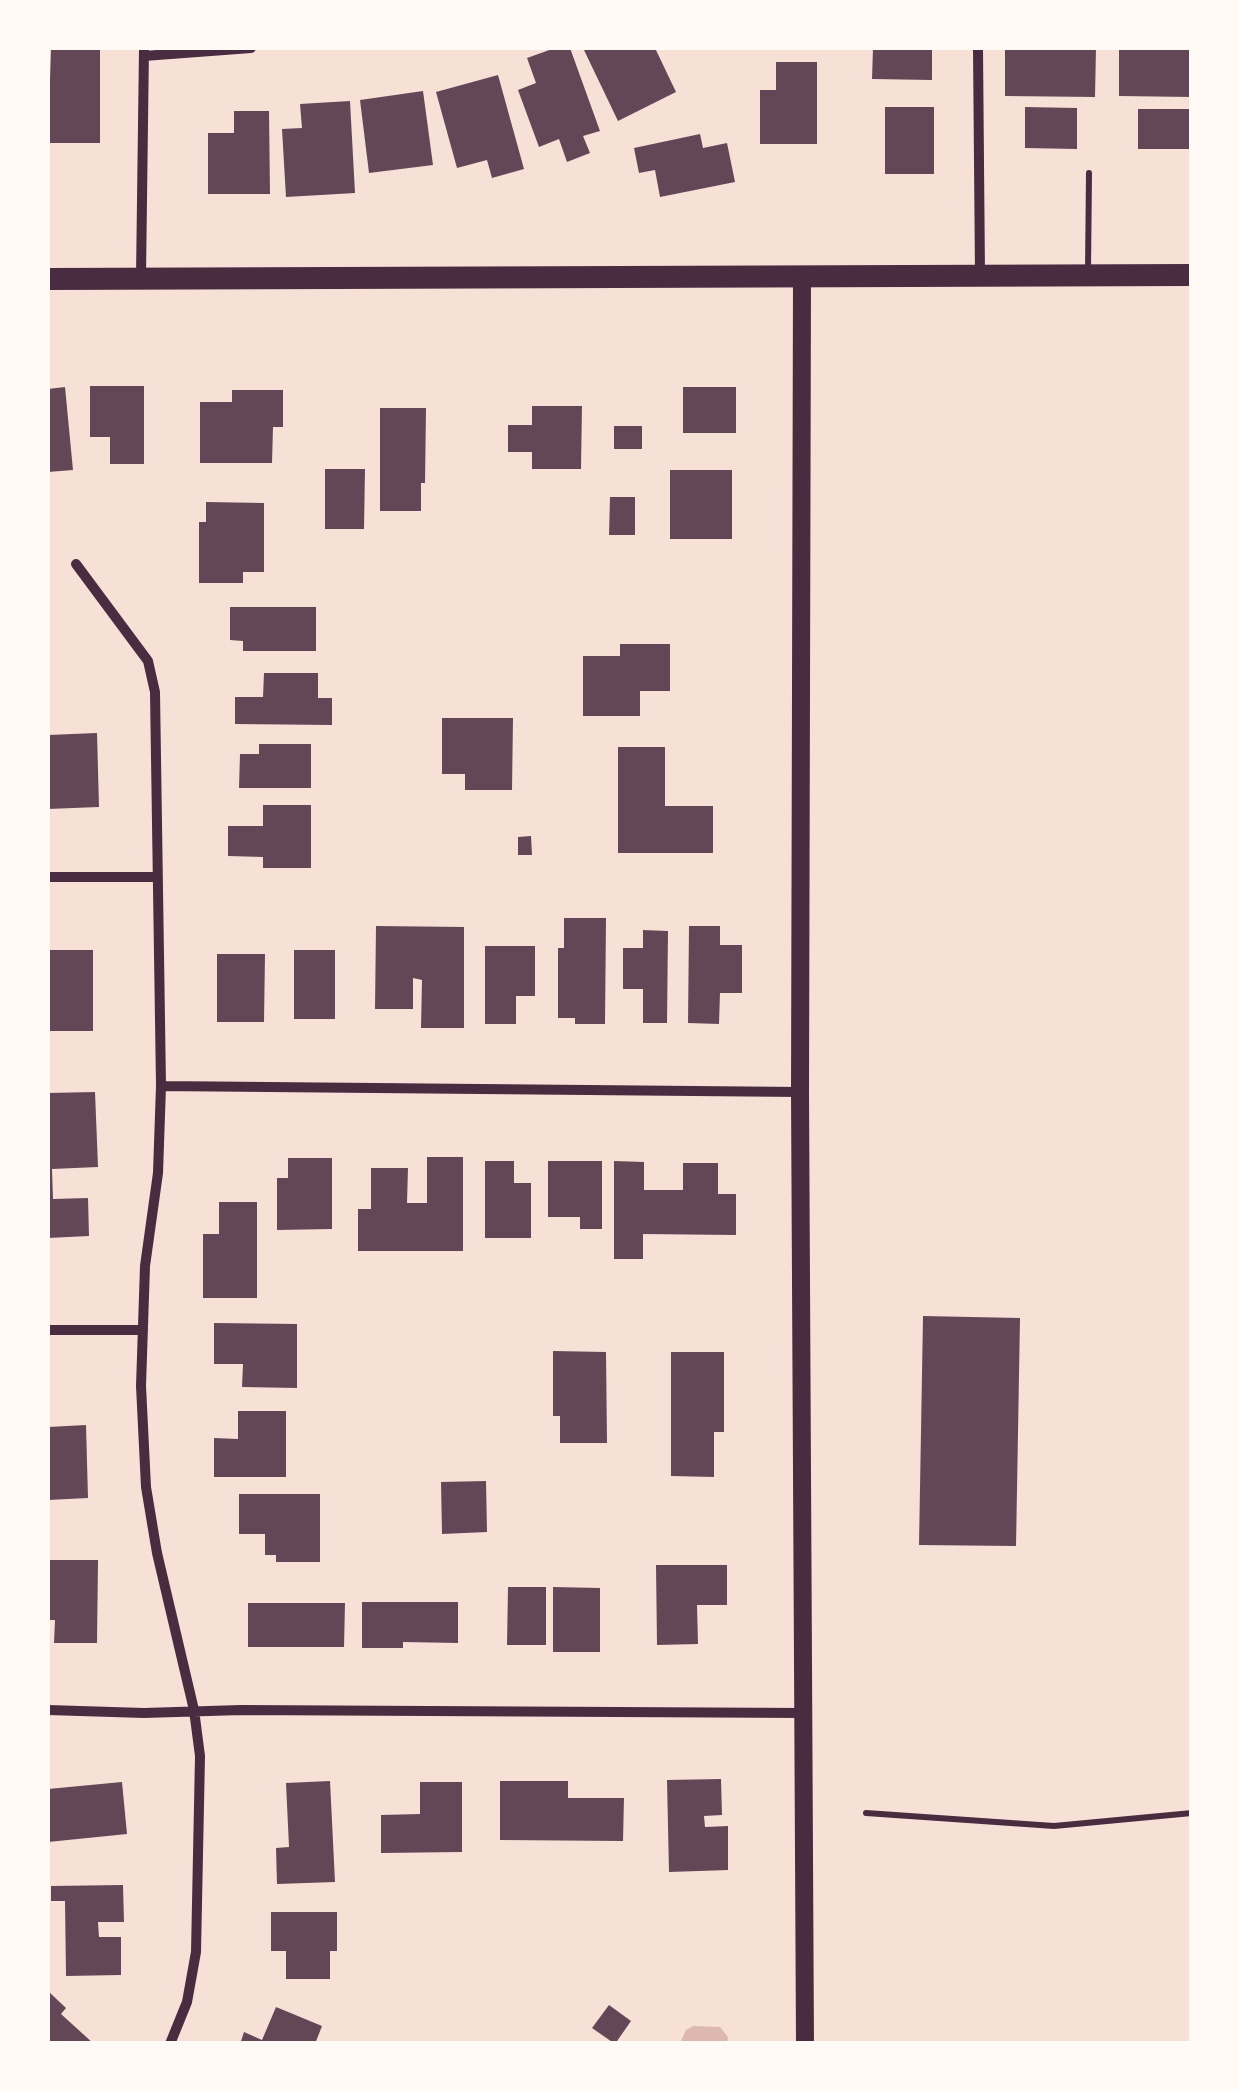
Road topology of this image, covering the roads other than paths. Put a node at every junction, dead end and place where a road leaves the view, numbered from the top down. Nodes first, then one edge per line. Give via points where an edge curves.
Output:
1 (251, 48) edge
2 (978, 48) edge
3 (144, 52) edge
4 (1089, 172) dead end
5 (1192, 275) edge
6 (802, 276) junction
7 (980, 276) junction
8 (1088, 276) junction
9 (48, 279) edge
10 (141, 279) junction
11 (76, 564) dead end
12 (48, 877) edge
13 (157, 878) junction
14 (161, 1086) junction
15 (800, 1092) junction
16 (48, 1330) edge
17 (141, 1330) junction
18 (48, 1710) edge
19 (194, 1710) junction
20 (804, 1713) junction
21 (170, 2044) edge
22 (805, 2044) edge

1 - 3 street
2 - 7 street
3 - 10 street
4 - 8 lane
5 - 8 main road
6 - 7 main road
6 - 10 main road
6 - 15 street
7 - 8 main road
9 - 10 main road
11 - 13 street via 154,678
12 - 13 street
13 - 14 street
14 - 15 street
14 - 17 street
15 - 20 street
16 - 17 street
17 - 19 street via 146,1486
18 - 19 street
19 - 20 street
19 - 21 street via 200,1756 196,1952
20 - 22 street

